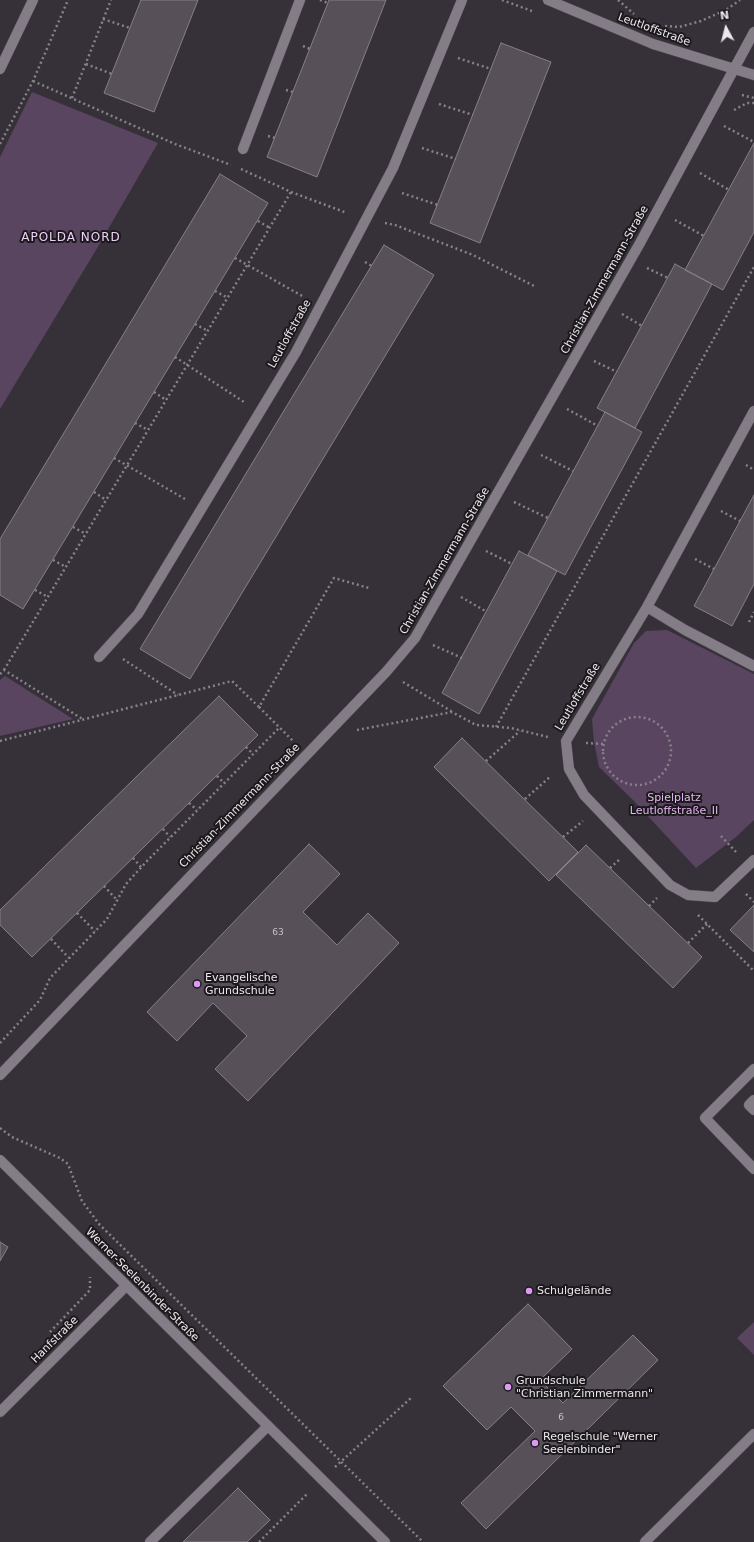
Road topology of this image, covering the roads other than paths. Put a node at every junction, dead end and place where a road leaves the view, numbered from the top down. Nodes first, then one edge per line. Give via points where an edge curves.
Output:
1 (33, 0) edge
2 (300, 0) edge
3 (462, 0) edge
4 (548, 0) edge
5 (754, 32) edge
6 (0, 69) edge
7 (734, 70) junction
8 (754, 75) edge
9 (243, 149) dead end
10 (754, 411) edge
11 (647, 607) junction
12 (99, 657) dead end
13 (754, 666) edge
14 (754, 860) edge
15 (754, 1069) edge
16 (0, 1075) edge
17 (754, 1100) edge
18 (754, 1110) edge
19 (0, 1160) edge
20 (754, 1169) edge
21 (126, 1286) junction
22 (0, 1412) edge
23 (268, 1426) junction
24 (754, 1434) edge
25 (150, 1542) edge
26 (384, 1542) edge
27 (645, 1542) edge

1 - 6 street
2 - 9 street
3 - 12 street, Leutloffstraße via 393,168 296,352 138,614
4 - 7 street, Leutloffstraße via 653,44
5 - 7 street, Christian-Zimmermann-Straße
7 - 8 street, Leutloffstraße
7 - 16 street, Christian-Zimmermann-Straße via 640,243 416,638
10 - 11 street, Leutloffstraße
11 - 13 street
11 - 14 street, Leutloffstraße via 566,741 569,769 584,795 670,885 688,895 715,898
15 - 20 street via 705,1118
17 - 18 street via 749,1105
19 - 21 street, Werner-Seelenbinder-Straße
21 - 22 street, Hanfstraße
21 - 23 street, Werner-Seelenbinder-Straße
23 - 25 street
23 - 26 street, Werner-Seelenbinder-Straße
24 - 27 street

